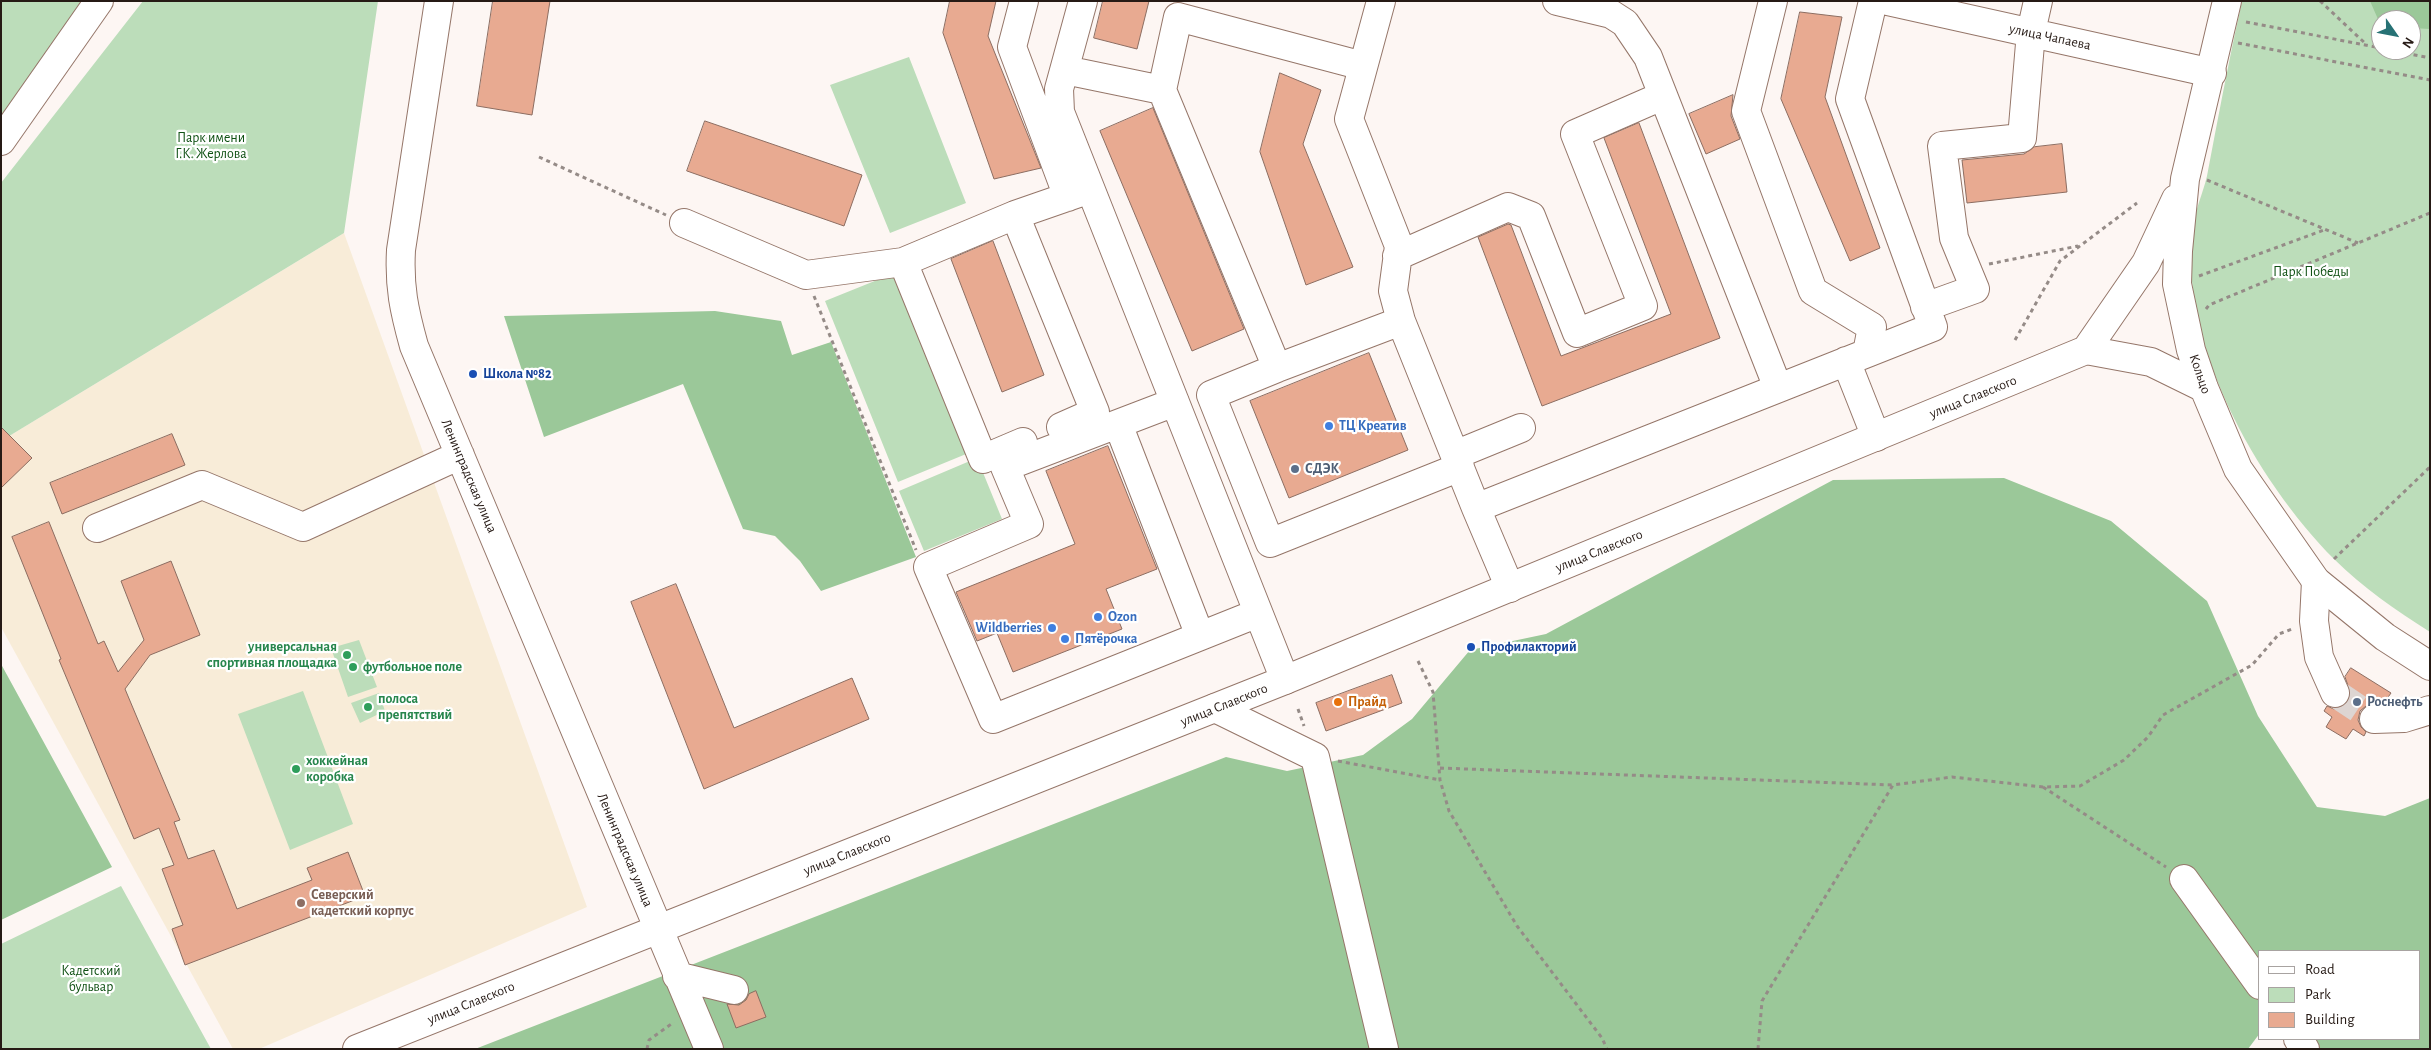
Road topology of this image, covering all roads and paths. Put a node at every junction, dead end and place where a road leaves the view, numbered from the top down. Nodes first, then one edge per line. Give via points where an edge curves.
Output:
1 (98, 1) edge
2 (439, 1) edge
3 (1024, 1) edge
4 (1083, 1) edge
5 (1557, 1) edge
6 (1773, 1) edge
7 (1873, 1) edge
8 (1888, 1) edge
9 (2038, 1) edge
10 (2320, 1) edge
11 (1381, 9) edge
12 (2232, 10) edge
13 (1624, 11) edge
14 (2031, 32) junction
15 (2233, 43) dead end
16 (2368, 46) junction
17 (2371, 46) edge
18 (1363, 66) junction
19 (1066, 70) junction
20 (2212, 73) junction
21 (2430, 80) edge
22 (1162, 90) junction
23 (1662, 96) junction
24 (1, 141) edge
25 (539, 157) dead end
26 (2196, 179) junction
27 (1079, 193) junction
28 (2137, 203) dead end
29 (2430, 213) edge
30 (1014, 215) junction
31 (684, 223) joint
32 (2324, 230) junction
33 (2359, 244) junction
34 (2080, 246) junction
35 (1398, 256) junction
36 (904, 262) junction
37 (1966, 269) junction
38 (806, 275) junction
39 (2192, 279) dead end
40 (1926, 307) junction
41 (2204, 312) dead end
42 (1401, 321) junction
43 (2015, 340) dead end
44 (2086, 350) junction
45 (1856, 357) junction
46 (1277, 368) junction
47 (1778, 388) junction
48 (2204, 388) junction
49 (1175, 402) junction
50 (1118, 424) junction
51 (1521, 428) dead end
52 (1876, 437) junction
53 (460, 455) junction
54 (1458, 461) junction
55 (2430, 467) edge
56 (1476, 508) junction
57 (97, 528) dead end
58 (1270, 543) junction
59 (916, 552) dead end
60 (1236, 557) junction
61 (2334, 559) dead end
62 (2316, 581) junction
63 (1510, 588) junction
64 (1258, 612) junction
65 (2314, 621) junction
66 (1200, 636) junction
67 (1418, 661) dead end
68 (2430, 666) edge
69 (1285, 680) junction
70 (2335, 693) tunnel mouth
71 (1215, 708) junction
72 (1298, 709) dead end
73 (2430, 710) edge
74 (2374, 719) tunnel mouth
75 (1315, 757) junction
76 (1440, 768) junction
77 (1440, 780) junction
78 (1893, 785) junction
79 (2043, 787) junction
80 (2184, 879) joint
81 (657, 929) junction
82 (677, 976) junction
83 (2258, 982) edge
84 (734, 990) dead end
85 (691, 1010) junction
86 (357, 1049) edge
87 (646, 1049) edge
88 (709, 1049) edge
89 (1384, 1049) edge
90 (1607, 1049) edge
91 (1758, 1049) edge

1 - 24 main road
2 - 53 main road, Ленинградская улица via 401,250 400,282 414,346
3 - 27 main road via 1012,47
4 - 19 main road
5 - 13 main road via 1612,14
6 - 45 main road via 1746,111 1813,291 1872,327
7 - 40 main road via 1850,99
8 - 14 main road, улица Чапаева
9 - 14 main road
10 - 16 path
11 - 18 main road
12 - 16 path
12 - 20 main road, Кольцо
13 - 23 main road via 1648,57
14 - 20 main road, улица Чапаева
14 - 37 main road via 2022,138 1942,146 1954,238
15 - 21 path
16 - 17 path
18 - 22 main road via 1178,17
18 - 35 main road via 1349,119 1399,246
19 - 22 main road
19 - 27 main road via 1059,89 1060,112
20 - 26 main road, Кольцо
22 - 46 main road
23 - 35 main road via 1575,134 1644,306 1577,333 1531,216 1508,207
23 - 47 main road
25 - 31 path
26 - 32 path
26 - 44 main road via 2146,263
26 - 48 main road, Кольцо via 2178,251 2177,284
27 - 30 main road
27 - 49 main road
28 - 34 path
29 - 33 path
30 - 36 main road
30 - 36 main road via 1095,412 983,459
31 - 38 main road
32 - 33 path
32 - 39 path
33 - 41 path via 2209,305
34 - 37 path
34 - 43 path via 2060,261
35 - 42 main road via 1393,291
36 - 38 main road
37 - 40 main road via 1975,289
38 - 59 path
40 - 45 main road via 1933,327
42 - 46 main road
42 - 54 main road
44 - 48 main road via 2151,362
44 - 52 main road, улица Славского
45 - 47 main road
45 - 52 main road
46 - 58 main road via 1211,395
47 - 56 main road
48 - 62 main road, Кольцо via 2238,469
49 - 50 main road
49 - 60 main road
50 - 66 main road
50 - 66 main road via 1005,468 1029,524 928,566 993,719
51 - 54 main road
52 - 63 main road, улица Славского
53 - 57 main road via 303,527 202,485
53 - 81 main road, Ленинградская улица
54 - 56 main road
54 - 58 main road
55 - 61 path
56 - 63 main road
58 - 60 main road
60 - 64 main road
62 - 65 main road
62 - 68 main road, Кольцо via 2385,637
63 - 69 main road, улица Славского
64 - 66 main road
64 - 69 main road
65 - 70 main road via 2319,657
65 - 79 path via 2279,634 2252,664 2163,715 2148,737 2116,764 2080,786
67 - 76 path via 1433,692
69 - 71 main road, улица Славского
71 - 75 main road
71 - 81 main road, улица Славского
72 - 75 path
73 - 74 main road via 2404,718
75 - 77 path
75 - 89 main road
76 - 77 path
76 - 78 path
77 - 90 path via 1448,811 1518,926
78 - 79 path via 1952,777
78 - 91 path via 1762,1001
79 - 80 path
80 - 83 main road
81 - 82 main road, Ленинградская улица
81 - 86 main road, улица Славского
82 - 84 main road
82 - 85 main road, Ленинградская улица
85 - 87 path via 650,1040
85 - 88 main road, Ленинградская улица

